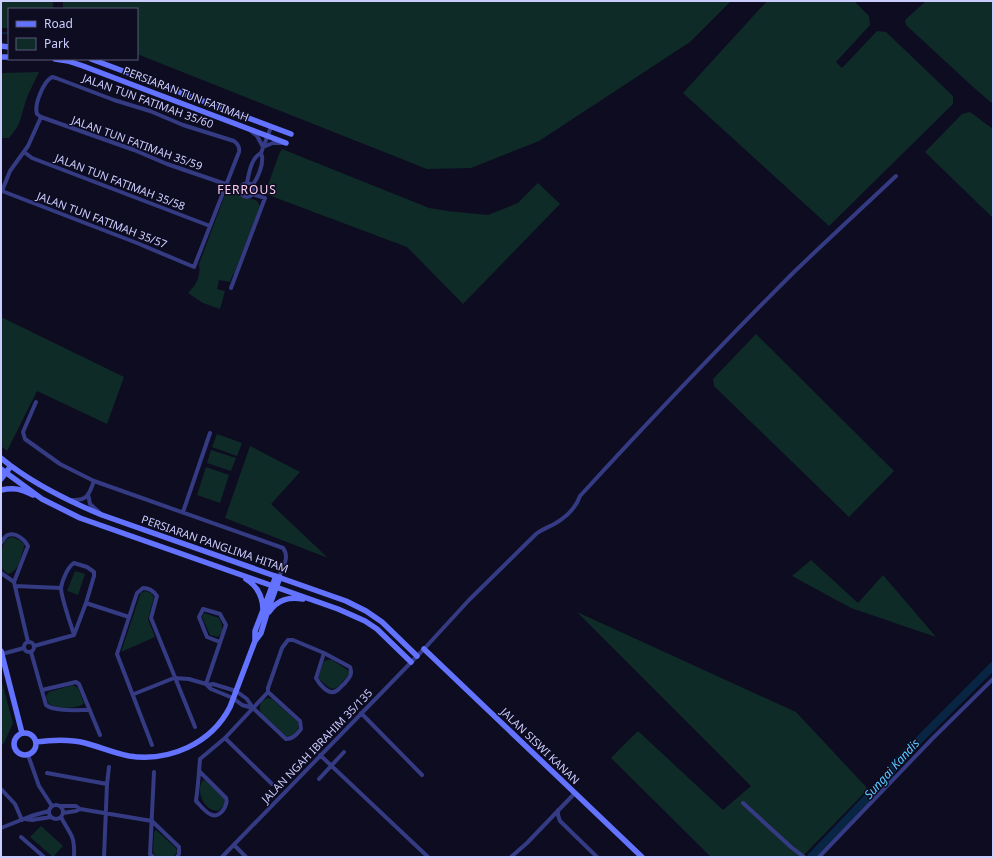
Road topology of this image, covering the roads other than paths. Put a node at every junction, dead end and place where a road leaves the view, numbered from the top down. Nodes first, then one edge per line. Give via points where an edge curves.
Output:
1 (62, 60) edge
2 (95, 60) edge
3 (40, 117) junction
4 (271, 127) junction
5 (249, 129) junction
6 (291, 134) dead end
7 (268, 136) junction
8 (286, 143) joint
9 (263, 147) junction
10 (24, 152) junction
11 (261, 153) junction
12 (896, 176) dead end
13 (247, 183) junction
14 (226, 185) junction
15 (252, 186) junction
16 (240, 189) junction
17 (252, 194) junction
18 (210, 226) junction
19 (231, 288) dead end
20 (36, 402) dead end
21 (210, 433) dead end
22 (1, 458) edge
23 (11, 466) junction
24 (4, 470) edge
25 (1, 479) edge
26 (94, 481) junction
27 (1, 490) edge
28 (88, 494) junction
29 (42, 499) junction
30 (68, 500) junction
31 (183, 512) junction
32 (102, 515) junction
33 (1, 542) edge
34 (1, 572) edge
35 (239, 574) junction
36 (278, 577) junction
37 (15, 584) junction
38 (275, 586) junction
39 (61, 588) junction
40 (312, 600) junction
41 (86, 603) junction
42 (265, 612) junction
43 (69, 617) junction
44 (129, 617) junction
45 (80, 619) junction
46 (74, 635) junction
47 (28, 642) junction
48 (220, 642) junction
49 (34, 646) junction
50 (24, 648) junction
51 (424, 649) junction
52 (2, 652) edge
53 (31, 652) junction
54 (324, 653) junction
55 (417, 656) junction
56 (411, 662) junction
57 (174, 678) junction
58 (993, 680) edge
59 (207, 685) junction
60 (42, 690) junction
61 (236, 691) junction
62 (268, 692) junction
63 (134, 694) junction
64 (233, 698) junction
65 (253, 708) junction
66 (90, 710) junction
67 (361, 713) junction
68 (195, 727) dead end
69 (22, 733) junction
70 (100, 735) dead end
71 (225, 738) junction
72 (36, 742) junction
73 (152, 745) dead end
74 (344, 752) dead end
75 (28, 755) junction
76 (320, 755) junction
77 (332, 766) junction
78 (109, 767) dead end
79 (199, 771) junction
80 (154, 772) dead end
81 (47, 773) dead end
82 (422, 776) dead end
83 (319, 779) dead end
84 (107, 784) junction
85 (272, 784) dead end
86 (1, 789) edge
87 (575, 793) junction
88 (743, 803) dead end
89 (52, 806) junction
90 (60, 806) junction
91 (80, 809) junction
92 (558, 810) junction
93 (49, 811) junction
94 (106, 813) junction
95 (62, 815) junction
96 (51, 817) junction
97 (24, 820) junction
98 (152, 821) junction
99 (1, 828) edge
100 (21, 837) dead end
101 (234, 845) junction
102 (44, 857) edge
103 (74, 857) edge
104 (104, 857) edge
105 (153, 857) edge
106 (177, 857) edge
107 (222, 857) edge
108 (246, 857) edge
109 (428, 857) edge
110 (511, 857) edge
111 (597, 857) edge
112 (642, 857) edge
113 (804, 857) edge
114 (819, 857) edge

1 - 5 street, PERSIARAN TUN FATIMAH
2 - 4 street, PERSIARAN TUN FATIMAH
3 - 10 street
3 - 14 street, JALAN TUN FATIMAH 35/59
3 - 14 street, JALAN TUN FATIMAH 35/60 via 36,107 45,82 56,78 234,141 240,148
4 - 6 street, PERSIARAN TUN FATIMAH
4 - 7 street
5 - 7 street, PERSIARAN TUN FATIMAH
5 - 9 street via 257,136
7 - 8 street, PERSIARAN TUN FATIMAH
7 - 9 street
8 - 9 street
9 - 11 street
10 - 18 street, JALAN TUN FATIMAH 35/58 via 32,158
10 - 18 street, JALAN TUN FATIMAH 35/57 via 10,171 2,191 194,267
11 - 13 street via 256,155 251,165
11 - 15 street via 263,157 260,171
12 - 51 street, JALAN NGAH IBRAHIM 35/135 via 791,275 601,473 569,512 558,522 536,534
13 - 15 street
13 - 16 street
14 - 16 street, JALAN TUN FATIMAH 35/59
14 - 18 street
15 - 17 street
16 - 17 street via 244,196
17 - 19 street via 265,198
20 - 26 street via 23,432 25,440 60,464
21 - 31 street
22 - 23 street, PERSIARAN PANGLIMA HITAM
23 - 24 street
23 - 30 street, PERSIARAN PANGLIMA HITAM
24 - 25 street
24 - 29 street, PERSIARAN PANGLIMA HITAM
26 - 28 street
26 - 31 street
27 - 29 street via 20,489
28 - 30 street via 81,501
28 - 32 street via 90,504
29 - 35 street, PERSIARAN PANGLIMA HITAM via 80,518
30 - 32 street, PERSIARAN PANGLIMA HITAM
31 - 36 street via 283,548 287,552 286,559
32 - 36 street, PERSIARAN PANGLIMA HITAM
33 - 37 street via 6,536 14,535 25,541 28,546
34 - 37 street
35 - 38 street, PERSIARAN PANGLIMA HITAM
35 - 42 street via 254,584 261,596
36 - 38 street
36 - 55 street, PERSIARAN PANGLIMA HITAM via 346,601 366,611 382,622
37 - 39 street
37 - 47 street
38 - 40 street, PERSIARAN PANGLIMA HITAM
38 - 42 street
39 - 41 street via 72,564 91,569 94,576
39 - 43 street
40 - 42 street via 283,599
40 - 56 street, PERSIARAN PANGLIMA HITAM via 371,625
41 - 44 street
41 - 45 street
42 - 61 street via 261,633 255,641
43 - 45 street via 75,622
43 - 46 street
44 - 57 street via 137,593 142,588 155,592 157,596 151,618
44 - 63 street via 117,654
45 - 46 street
46 - 49 street
47 - 49 street
47 - 50 street
48 - 48 street via 226,625 224,620 220,614 203,609 199,617 207,637
48 - 59 street
49 - 53 street
50 - 52 street
50 - 53 street
51 - 55 street, JALAN NGAH IBRAHIM 35/135
51 - 87 street, JALAN SISWI KANAN
52 - 69 street
53 - 60 street
54 - 54 street via 350,667 352,672 335,692 326,690 316,678
54 - 62 street via 288,640 282,648
55 - 56 street, JALAN NGAH IBRAHIM 35/135
56 - 67 street, JALAN NGAH IBRAHIM 35/135
57 - 59 street via 189,679
57 - 63 street
57 - 68 street
58 - 114 street via 932,739
59 - 61 street via 213,684
59 - 64 street
60 - 66 street via 46,705 49,707
60 - 66 street via 76,682 81,687
61 - 64 street
61 - 65 street via 247,699
62 - 65 street
62 - 65 street via 300,721 301,729 290,739 286,738
63 - 73 street
64 - 65 street via 242,705
64 - 72 street via 225,716 203,739 189,747 164,755 128,756 72,741
65 - 71 street
66 - 70 street
67 - 76 street, JALAN NGAH IBRAHIM 35/135
67 - 82 street
69 - 72 street via 30,734
69 - 75 street via 15,740 16,750
71 - 79 street via 200,759
71 - 85 street
72 - 75 street via 34,750
74 - 77 street
75 - 89 street via 38,786
76 - 77 street
76 - 101 street, JALAN NGAH IBRAHIM 35/135
77 - 83 street
77 - 109 street
78 - 84 street
79 - 79 street via 226,798 227,806 216,816 196,801
80 - 98 street
81 - 84 street
84 - 94 street
86 - 97 street via 15,804
87 - 92 street
87 - 112 street, JALAN SISWI KANAN
88 - 113 street
89 - 90 street
89 - 93 street
90 - 91 street via 76,806
90 - 95 street
91 - 94 street
91 - 95 street
92 - 110 street
92 - 111 street via 560,821
93 - 96 street
93 - 97 street
94 - 98 street
94 - 104 street
95 - 96 street via 57,819
95 - 103 street via 72,836
96 - 97 street
97 - 99 street
98 - 105 street via 150,854
98 - 106 street via 179,847
100 - 102 street
101 - 107 street, JALAN NGAH IBRAHIM 35/135
101 - 108 street

